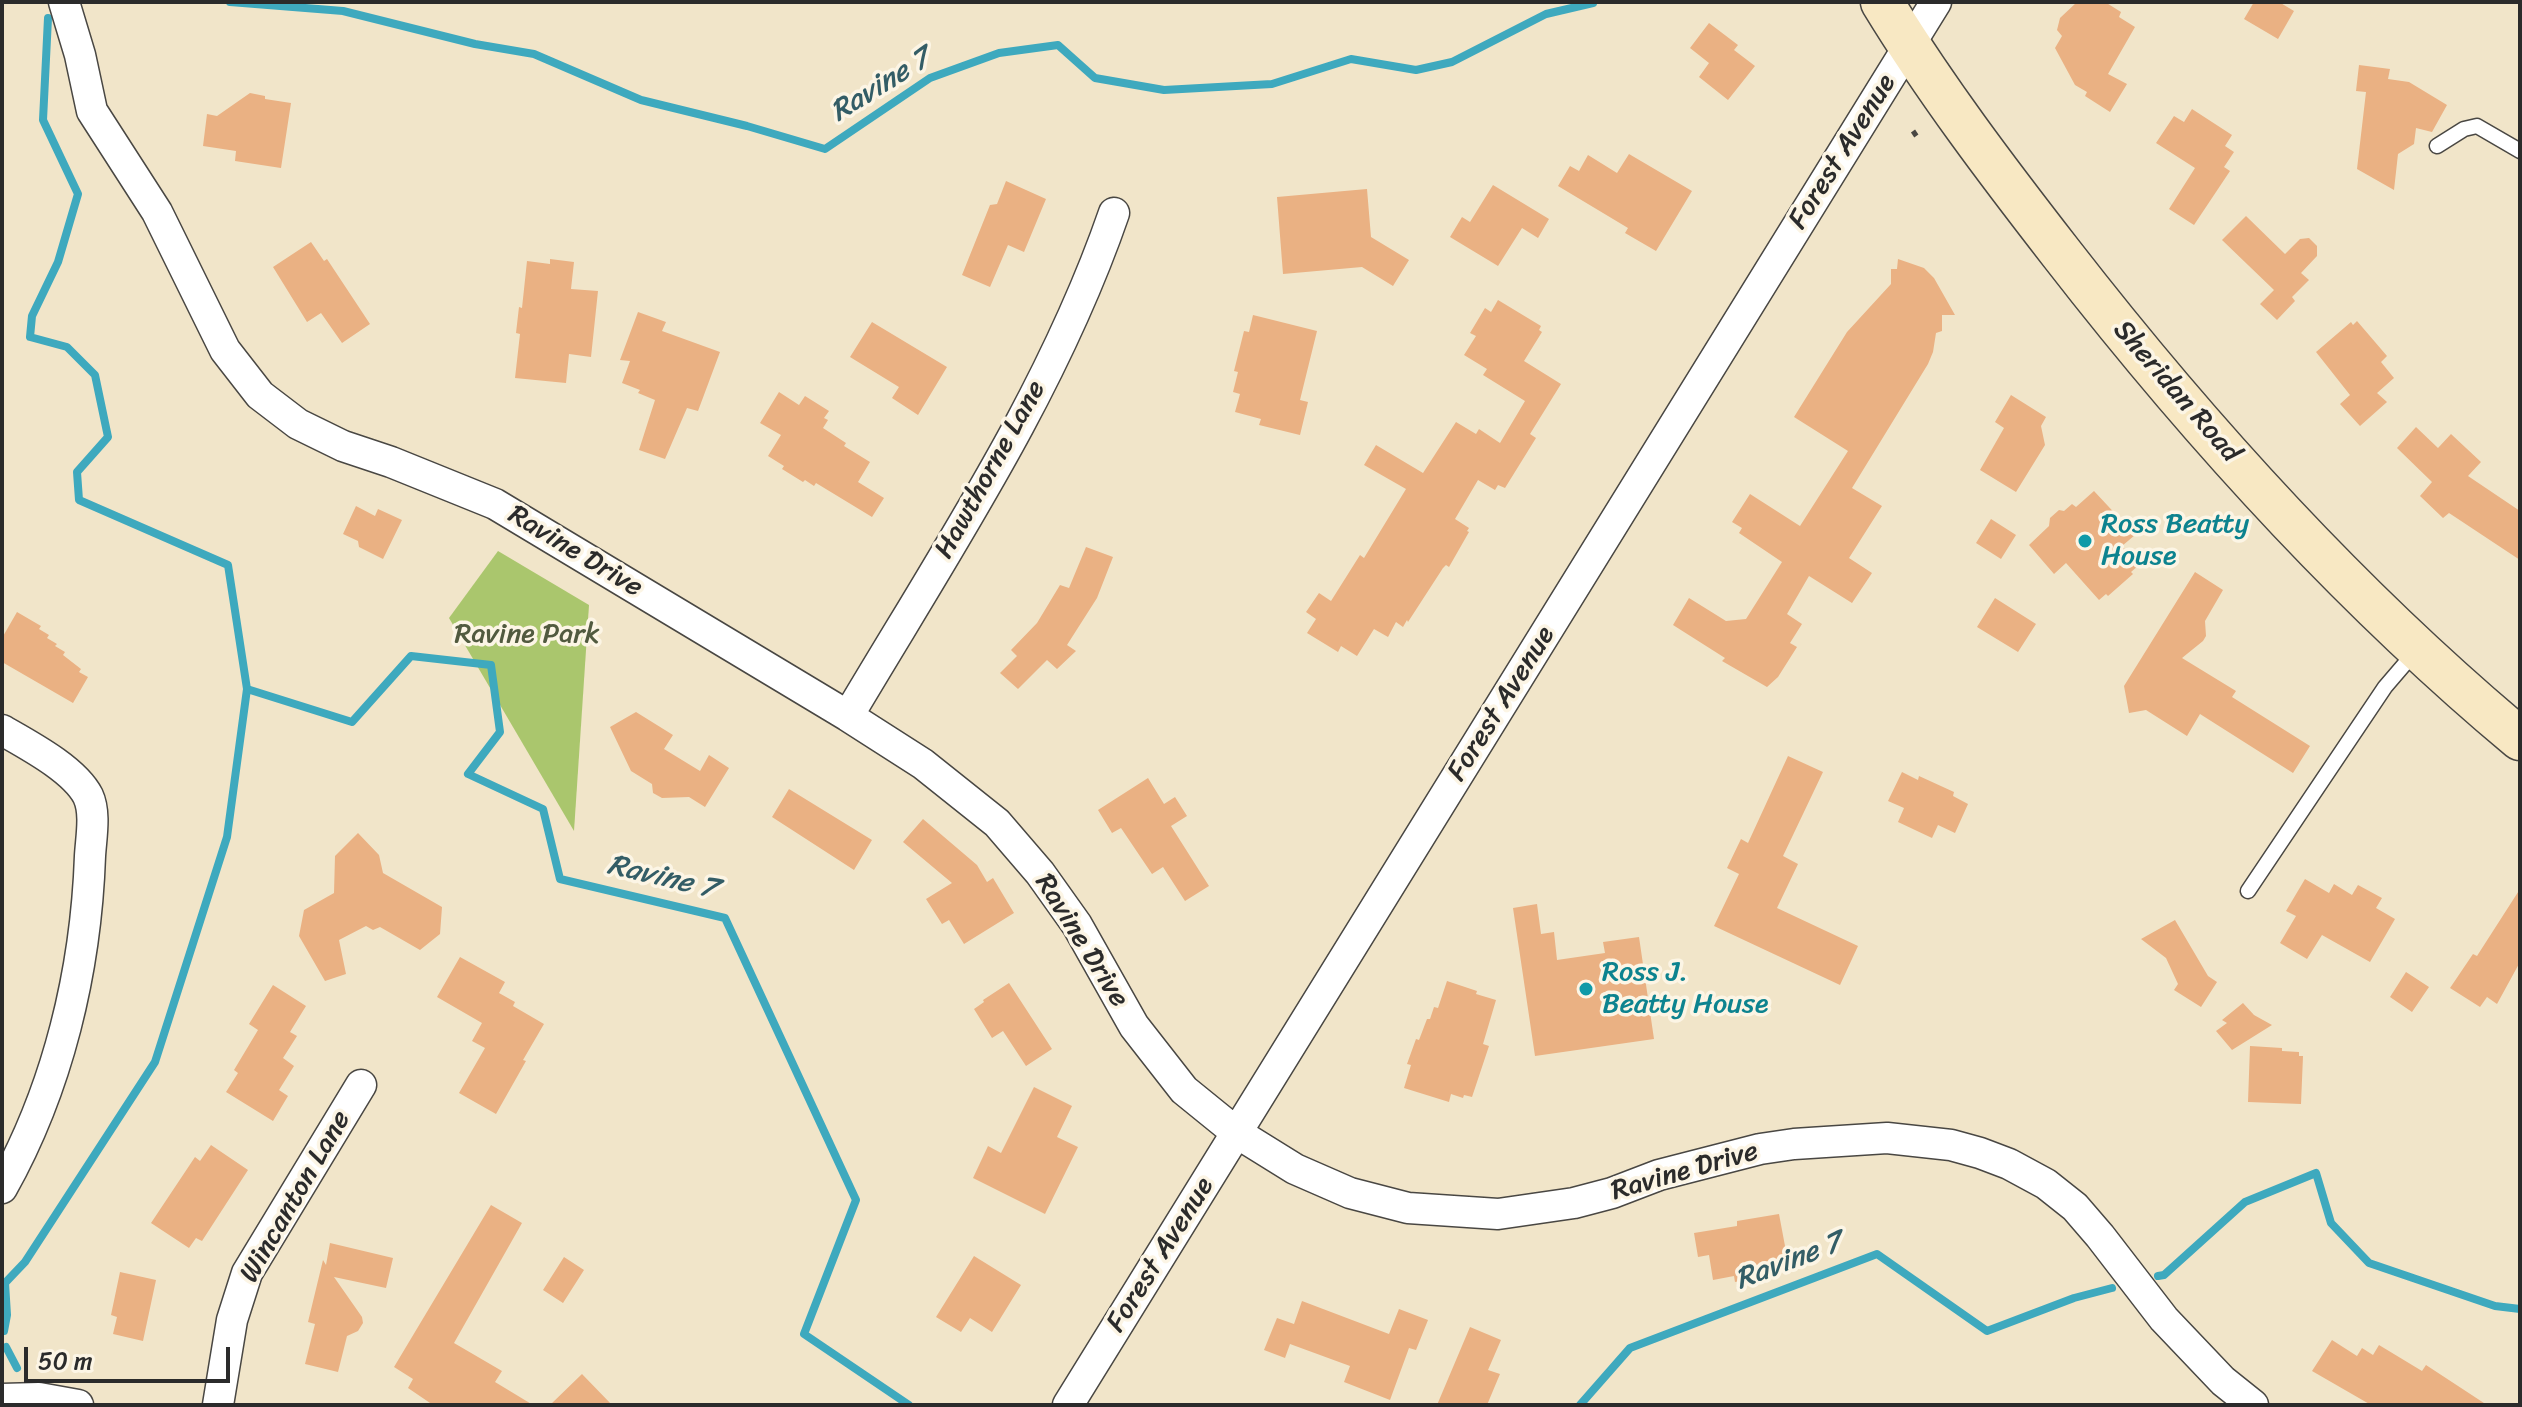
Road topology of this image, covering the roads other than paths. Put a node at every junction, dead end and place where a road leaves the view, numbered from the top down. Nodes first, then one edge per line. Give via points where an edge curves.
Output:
1 (64, 2) edge
2 (1882, 2) edge
3 (1936, 2) edge
4 (1909, 46) junction
5 (2437, 146) dead end
6 (2520, 151) edge
7 (1114, 213) dead end
8 (2418, 649) junction
9 (848, 716) junction
10 (2, 730) edge
11 (2520, 739) edge
12 (2248, 891) dead end
13 (361, 1085) dead end
14 (1237, 1133) junction
15 (2, 1188) edge
16 (2, 1399) edge
17 (78, 1405) edge
18 (218, 1405) edge
19 (1068, 1405) edge
20 (2253, 1405) edge

1 - 9 street, Ravine Drive via 92,111 157,212 225,350 260,395 298,424 343,446 495,504
2 - 4 street, Sheridan Road
3 - 4 street, Forest Avenue
4 - 8 street, Sheridan Road via 2031,215 2191,414
4 - 14 street, Forest Avenue
5 - 6 lane via 2477,126
7 - 9 street, Hawthorne Lane via 1050,364 995,468
8 - 11 street, Sheridan Road
8 - 12 lane via 2385,687
9 - 14 street, Ravine Drive via 923,764 997,823 1077,925 1134,1026 1184,1090
10 - 15 street via 67,772 88,796 92,811 81,950 52,1080
13 - 18 street, Wincanton Lane via 247,1273 232,1320
14 - 19 street, Forest Avenue
14 - 20 street, Ravine Drive via 1295,1169 1350,1193 1408,1208 1498,1214 1574,1203 1760,1149 1887,1138 1951,1145 2009,1164 2075,1207 2164,1319
16 - 17 street

